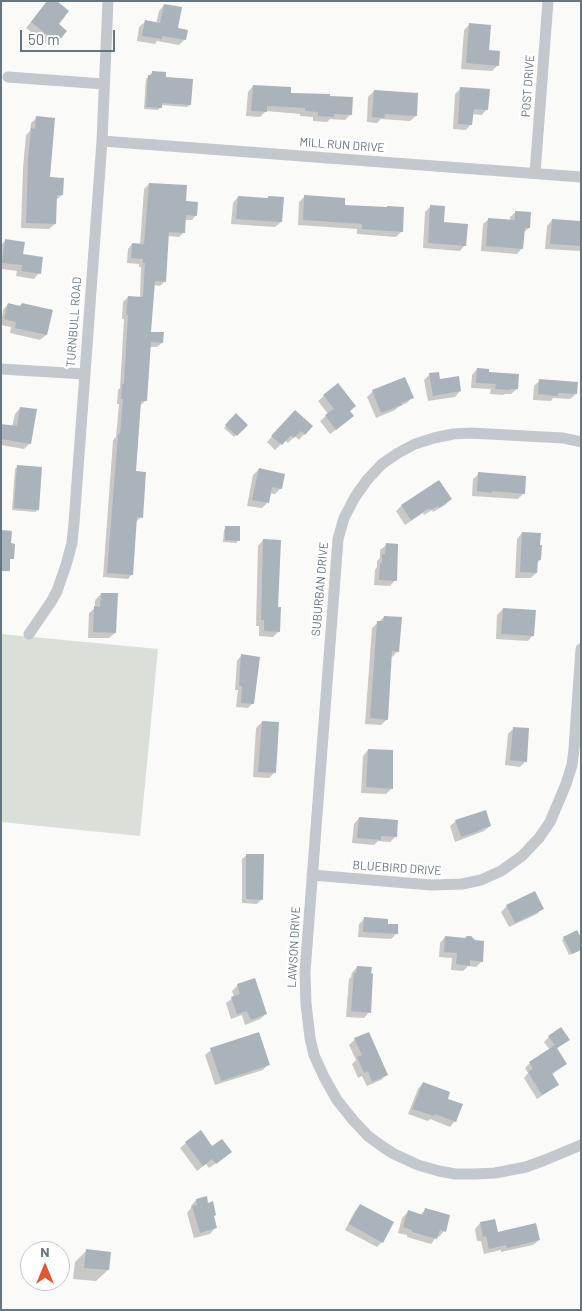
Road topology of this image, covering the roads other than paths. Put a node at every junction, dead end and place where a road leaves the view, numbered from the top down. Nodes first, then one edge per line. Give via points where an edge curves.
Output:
1 (108, 1) edge
2 (548, 1) edge
3 (8, 77) dead end
4 (104, 84) junction
5 (102, 141) junction
6 (535, 173) junction
7 (581, 177) edge
8 (1, 369) edge
9 (84, 374) junction
10 (581, 442) edge
11 (29, 634) dead end
12 (581, 649) edge
13 (312, 875) junction
14 (581, 1145) edge

1 - 4 street, TURNBULL ROAD
2 - 6 street, POST DRIVE
3 - 4 street
4 - 5 street, TURNBULL ROAD
5 - 6 street, MILL RUN DRIVE
5 - 9 street, TURNBULL ROAD
6 - 7 street, MILL RUN DRIVE
8 - 9 street
9 - 11 street, TURNBULL ROAD via 72,543 51,602
10 - 13 street, SUBURBAN DRIVE via 564,438 471,433 434,438 398,452 382,464 354,497 338,539
12 - 13 street, BLUEBIRD DRIVE via 572,765 550,822 522,856 501,871 462,884 431,885
13 - 14 street, LAWSON DRIVE via 305,972 310,1038 328,1085 368,1136 394,1154 418,1165 455,1174 514,1170

